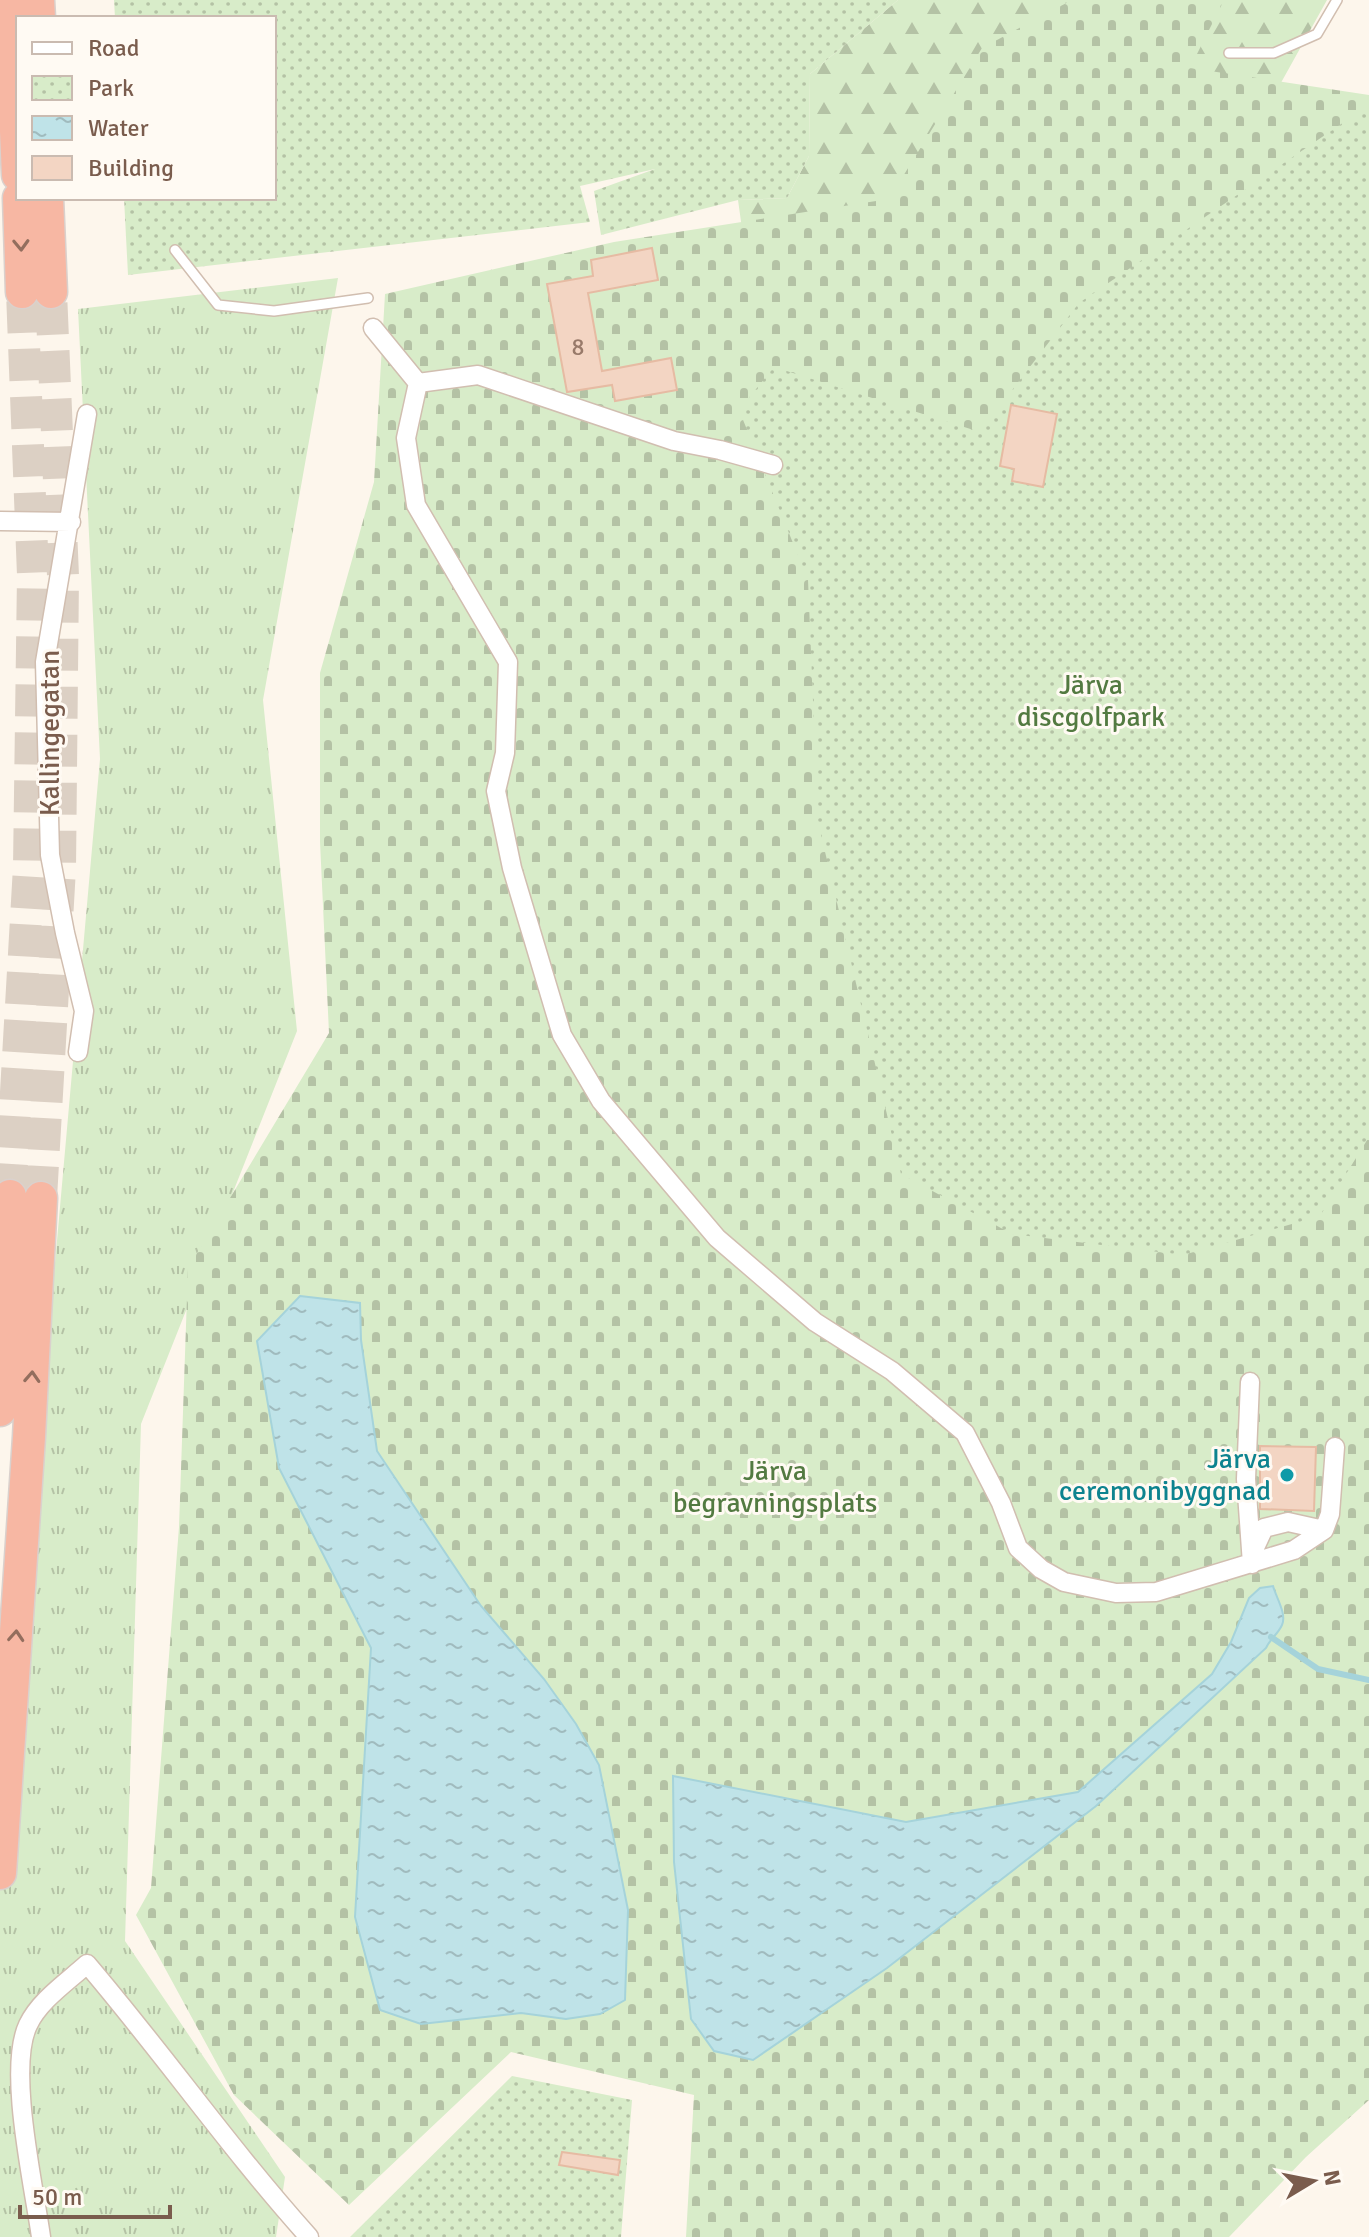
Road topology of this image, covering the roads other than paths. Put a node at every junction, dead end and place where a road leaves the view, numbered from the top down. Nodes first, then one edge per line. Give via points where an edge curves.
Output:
1 (10, 0) edge
2 (1337, 0) edge
3 (1229, 53) dead end
4 (16, 131) edge
5 (19, 200) edge
6 (47, 200) edge
7 (175, 250) dead end
8 (368, 298) dead end
9 (373, 328) dead end
10 (418, 383) junction
11 (87, 414) dead end
12 (773, 465) dead end
13 (0, 521) edge
14 (71, 522) junction
15 (78, 1052) dead end
16 (1250, 1382) dead end
17 (0, 1410) edge
18 (1335, 1447) dead end
19 (1324, 1530) junction
20 (1251, 1560) junction
21 (1, 1863) edge
22 (41, 2237) edge
23 (309, 2237) edge

1 - 4 highway
2 - 3 lane via 1317,34 1274,53
5 -> 6 highway via 37,292
7 - 8 lane via 218,305 274,311
9 - 10 street
10 - 12 street via 478,375 674,441
10 - 20 street via 406,438 416,505 508,662 505,753 496,791 512,868 562,1035 601,1101 717,1238 815,1322 892,1371 965,1433 1018,1548 1041,1569 1064,1582 1116,1593 1156,1592
11 - 14 street, Kallingegatan
13 - 14 street
14 - 15 street, Kallingegatan via 45,662 50,855 84,1011
16 - 20 street via 1246,1479
21 -> 17 highway via 29,1437 26,1197
18 - 19 street
19 - 20 street via 1294,1550
19 - 20 street via 1288,1522 1264,1528
22 - 23 street via 19,2085 20,2051 28,2024 87,1964

